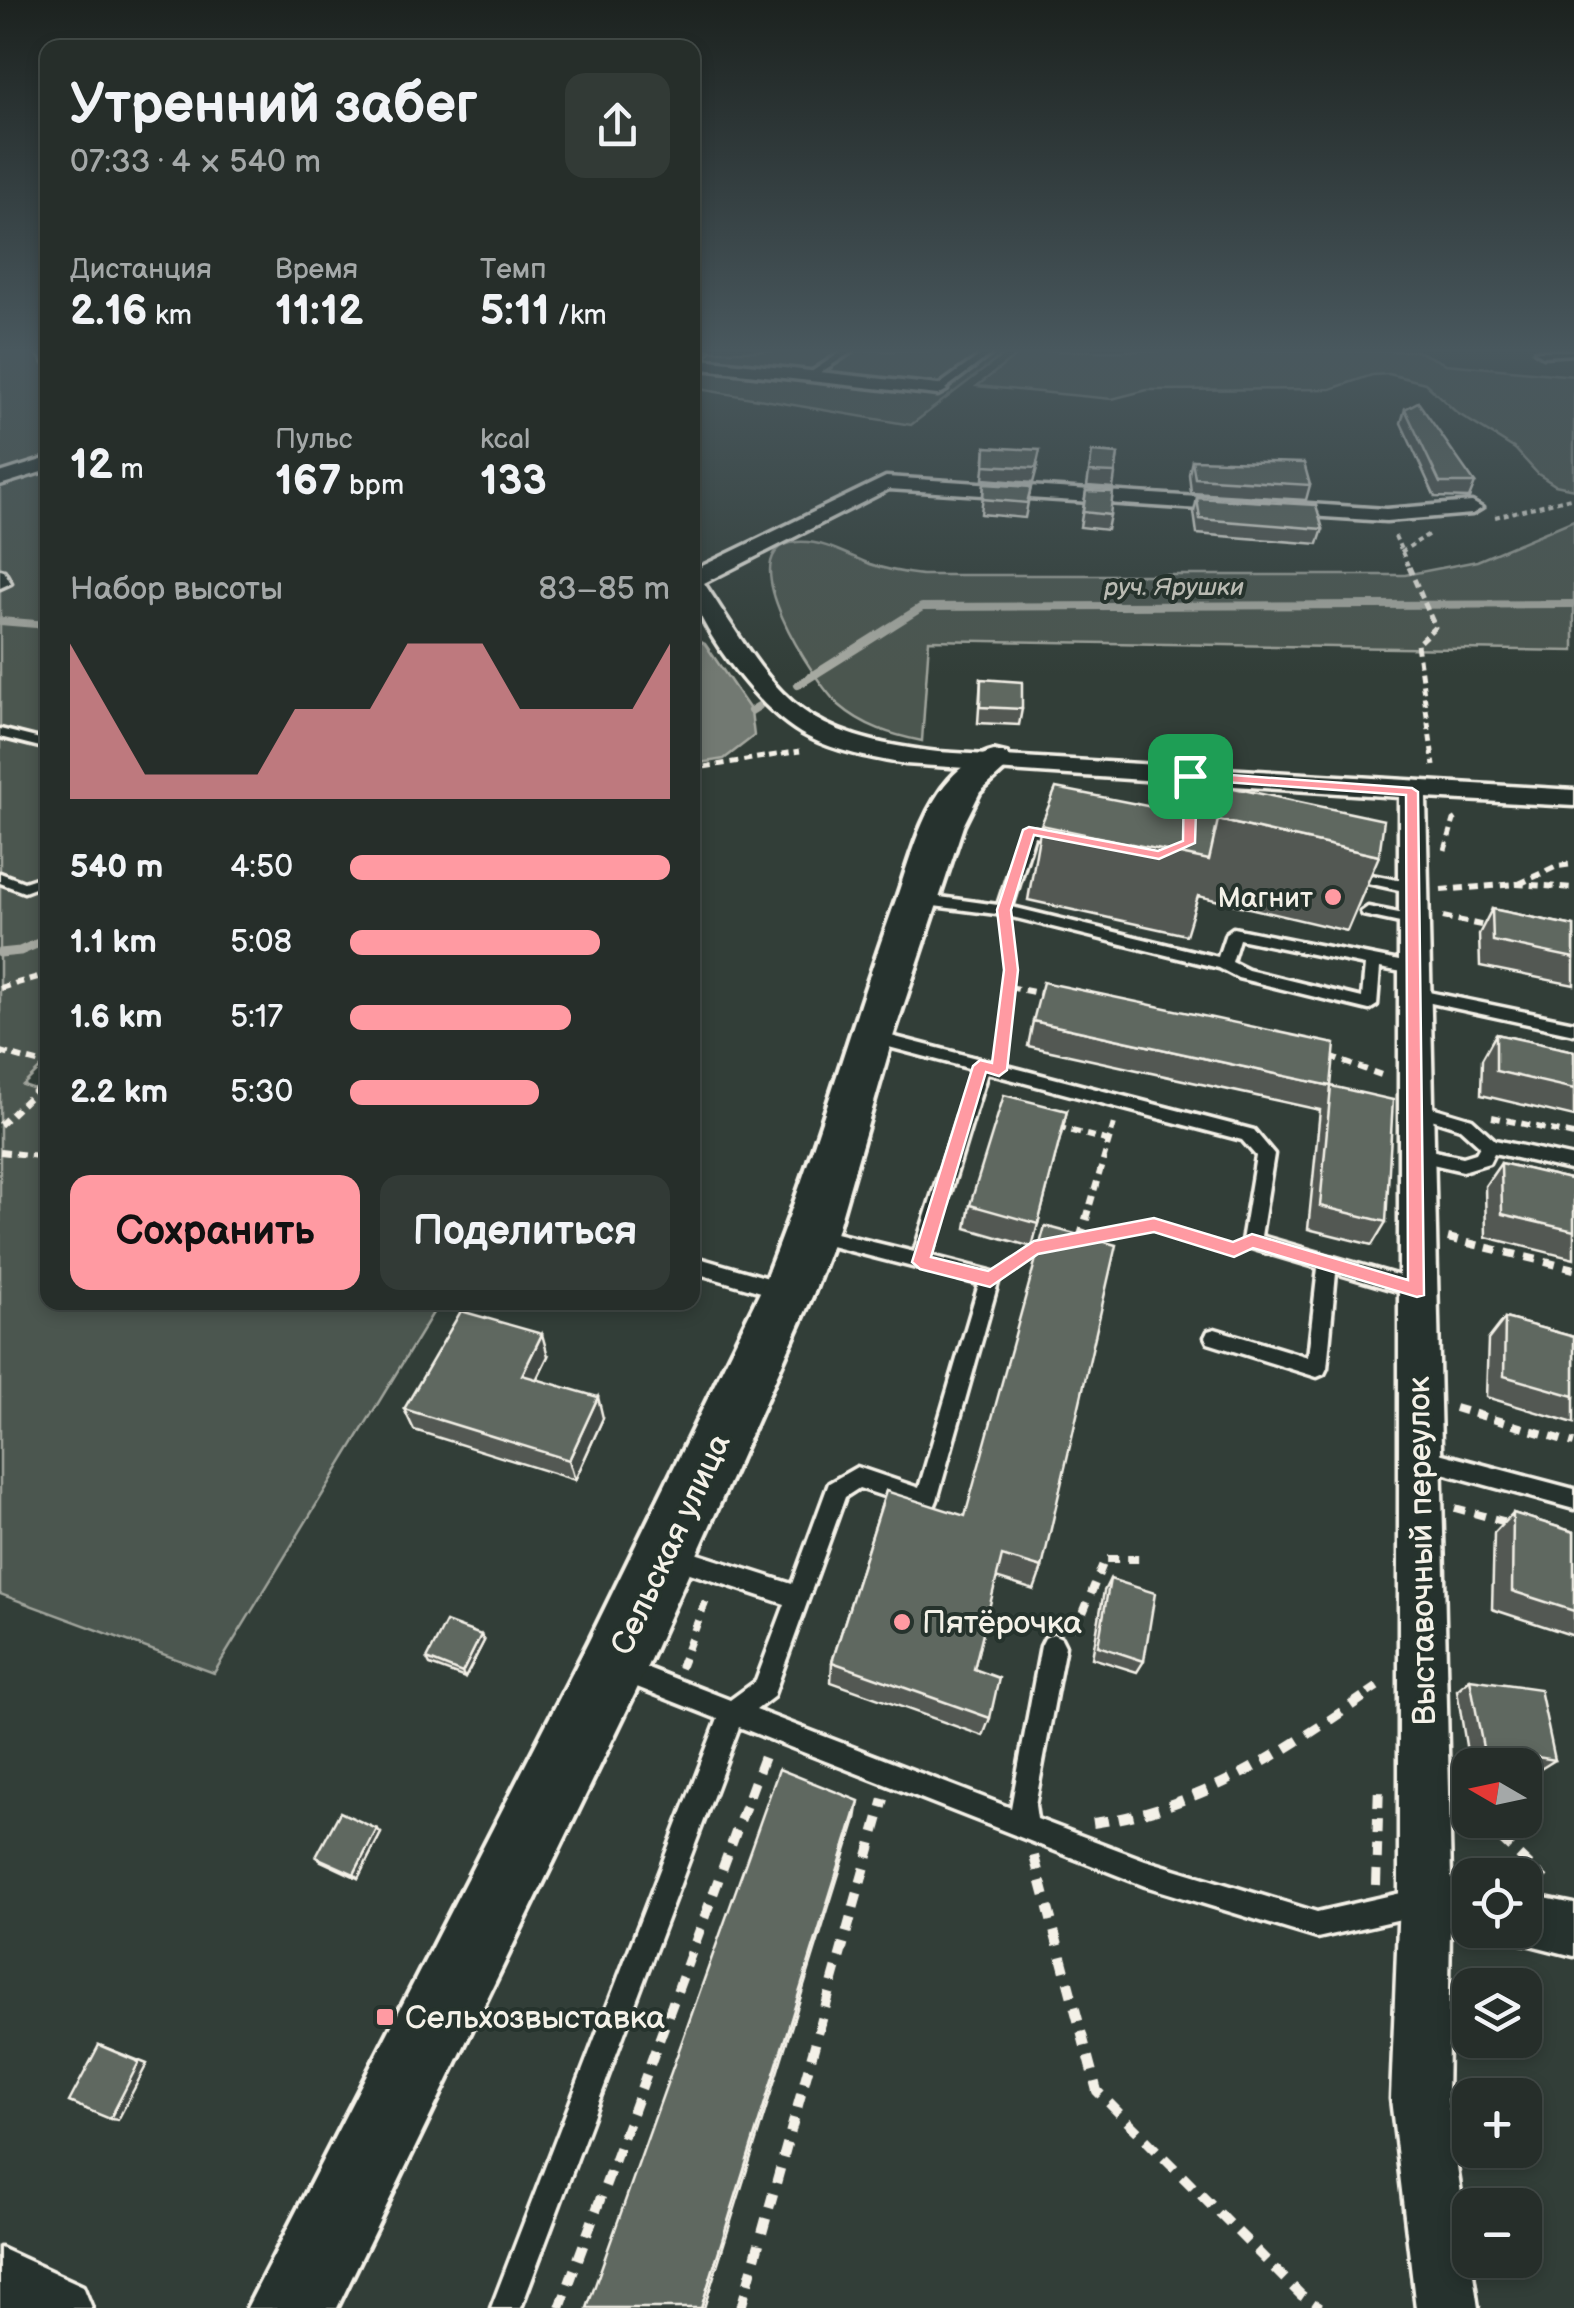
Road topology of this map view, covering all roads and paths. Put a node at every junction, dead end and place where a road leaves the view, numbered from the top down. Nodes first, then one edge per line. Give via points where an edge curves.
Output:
1 (40, 466) edge
2 (0, 478) edge
3 (1472, 508) dead end
4 (1386, 515) junction
5 (0, 573) edge
6 (700, 576) edge
7 (0, 584) edge
8 (700, 592) edge
9 (0, 733) edge
10 (40, 743) edge
11 (861, 747) junction
12 (994, 762) junction
13 (700, 768) edge
14 (1190, 776) junction
15 (1424, 784) junction
16 (1574, 798) edge
17 (1085, 841) edge
18 (1208, 847) edge
19 (1574, 864) edge
20 (1326, 870) edge
21 (0, 878) edge
22 (40, 881) edge
23 (1518, 884) junction
24 (1574, 888) edge
25 (918, 899) junction
26 (1413, 907) junction
27 (1004, 910) junction
28 (1368, 912) edge
29 (1500, 929) edge
30 (1373, 961) junction
31 (1224, 964) junction
32 (40, 976) edge
33 (1414, 982) junction
34 (1009, 986) junction
35 (0, 988) edge
36 (1046, 994) edge
37 (1574, 1028) edge
38 (870, 1037) junction
39 (0, 1052) edge
40 (1321, 1054) edge
41 (40, 1063) edge
42 (990, 1068) junction
43 (40, 1087) edge
44 (1120, 1101) junction
45 (1415, 1101) junction
46 (1479, 1114) dead end
47 (1038, 1122) edge
48 (0, 1125) edge
49 (1574, 1134) edge
50 (1108, 1141) junction
51 (1489, 1145) junction
52 (0, 1152) edge
53 (1416, 1154) junction
54 (40, 1156) edge
55 (1574, 1164) edge
56 (810, 1234) junction
57 (1080, 1239) junction
58 (1252, 1241) junction
59 (1065, 1242) edge
60 (1049, 1245) edge
61 (920, 1262) junction
62 (1328, 1263) junction
63 (700, 1266) edge
64 (990, 1279) junction
65 (1417, 1290) junction
66 (788, 1292) junction
67 (1215, 1337) dead end
68 (1438, 1403) dead end
69 (1574, 1443) edge
70 (1420, 1458) junction
71 (1574, 1498) edge
72 (1439, 1503) dead end
73 (1523, 1526) edge
74 (665, 1554) junction
75 (1139, 1559) dead end
76 (798, 1597) junction
77 (1052, 1646) joint
78 (1422, 1657) junction
79 (612, 1666) junction
80 (732, 1713) junction
81 (774, 1730) junction
82 (891, 1774) junction
83 (1026, 1827) junction
84 (1499, 1838) edge
85 (1448, 1905) edge
86 (1552, 1912) edge
87 (0, 2278) edge
88 (61, 2308) edge
89 (291, 2308) edge
90 (506, 2308) edge
91 (560, 2308) edge
92 (741, 2308) edge
93 (1320, 2308) edge
94 (1447, 2308) edge

1 - 2 street
3 - 4 street
4 - 6 street via 886,483
4 - 15 path via 1435,627 1417,644
5 - 7 lane via 6,582
8 - 11 street via 774,703 817,732
9 - 10 lane
11 - 12 street
11 - 13 path
12 - 14 street
12 - 25 street, Сельская улица via 964,786
14 - 15 street
14 - 18 lane via 1182,846
15 - 16 street
15 - 26 street, Выставочный переулок
17 - 27 lane via 1029,830
19 - 23 path
20 - 26 lane
21 - 22 lane via 24,886
23 - 24 path
23 - 26 path via 1444,890
25 - 27 lane
25 - 38 street, Сельская улица
26 - 28 lane
26 - 29 path
26 - 33 street, Выставочный переулок
27 - 31 lane
27 - 34 path
30 - 31 lane via 1233,933
30 - 31 lane via 1369,1004
30 - 33 lane
32 - 35 path
33 - 37 lane
33 - 45 street, Выставочный переулок
34 - 36 path
34 - 42 path
38 - 42 lane
38 - 56 street, Сельская улица
39 - 41 path
40 - 45 path via 1387,1077
42 - 44 lane
42 - 61 lane
43 - 48 path
44 - 50 path
44 - 58 lane via 1248,1135 1265,1154
45 - 51 lane via 1480,1130
45 - 53 street, Выставочный переулок
46 - 49 path
47 - 50 path
50 - 57 path
51 - 53 lane via 1483,1158 1462,1164
51 - 55 lane
52 - 54 path
53 - 65 street, Выставочный переулок
56 - 61 lane
56 - 66 street, Сельская улица
57 - 58 path via 1154,1225 1234,1250
57 - 59 path
58 - 62 lane
60 - 64 path
61 - 64 lane
62 - 65 lane
62 - 67 lane via 1318,1368
63 - 66 lane
64 - 76 lane via 926,1500 857,1478 837,1490
65 - 70 street, Выставочный переулок
66 - 74 street, Сельская улица
68 - 69 path
70 - 71 lane
70 - 78 street, Выставочный переулок
72 - 73 path
74 - 76 lane
74 - 79 street, Сельская улица
75 - 77 path via 1105,1558 1081,1618
76 - 80 lane via 764,1689
77 - 83 lane via 1023,1805
78 - 83 path via 1226,1788 1132,1820
78 - 85 street, Выставочный переулок
79 - 80 lane
79 - 89 street, Сельская улица
80 - 81 lane
80 - 90 lane
81 - 82 lane
81 - 91 path
82 - 83 lane
82 - 92 path
83 - 85 lane via 1144,1873 1316,1925
83 - 93 path via 1098,2091
84 - 86 path via 1538,1877
85 - 94 street, Выставочный переулок via 1419,2099
87 - 88 street

